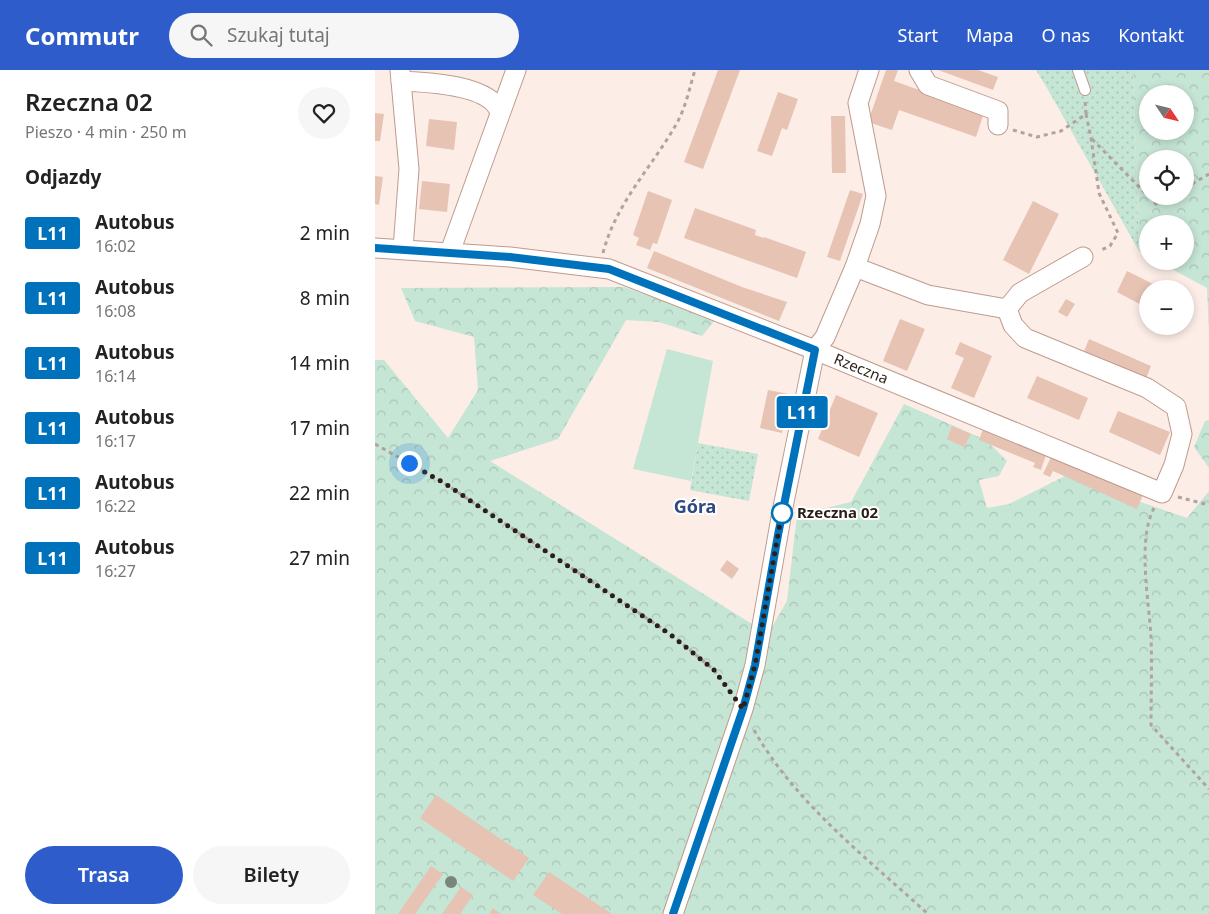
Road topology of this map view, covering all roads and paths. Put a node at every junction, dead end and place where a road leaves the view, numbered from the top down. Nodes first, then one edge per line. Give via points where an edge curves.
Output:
1 (516, 70) edge
2 (695, 70) edge
3 (869, 70) edge
4 (919, 70) edge
5 (1078, 70) edge
6 (401, 76) edge
7 (1085, 90) joint
8 (500, 113) junction
9 (1086, 114) junction
10 (998, 125) joint
11 (1091, 138) junction
12 (1209, 174) edge
13 (1194, 183) edge
14 (1139, 187) edge
15 (375, 248) edge
16 (403, 249) junction
17 (450, 252) junction
18 (1083, 256) joint
19 (855, 267) junction
20 (599, 268) junction
21 (1007, 309) junction
22 (815, 350) junction
23 (375, 444) edge
24 (1162, 493) junction
25 (1209, 505) edge
26 (743, 709) junction
27 (1209, 789) edge
28 (673, 914) edge
29 (928, 914) edge

1 - 8 street
2 - 20 path via 679,120 626,199 606,241
3 - 19 street via 858,103 876,196 871,224
4 - 10 street via 929,85 998,111
5 - 7 lane
6 - 8 street via 468,90 494,102
6 - 16 street via 409,169
7 - 9 path
8 - 17 street
9 - 10 path via 1061,131 1037,137
9 - 11 path
11 - 14 path
11 - 18 path via 1099,193 1118,233 1110,246
12 - 13 path
15 - 16 street, Rzeczna
16 - 17 street, Rzeczna
17 - 20 street, Rzeczna
18 - 21 street via 1020,293
19 - 21 street via 928,295
19 - 22 street via 825,337
20 - 22 street, Rzeczna via 609,269
21 - 24 street via 1013,325 1025,338 1147,388 1177,407 1182,434 1174,466
22 - 24 street, Rzeczna
22 - 26 street via 755,665
23 - 26 path via 444,483 671,635 714,670
24 - 25 path
24 - 27 path via 1149,517 1145,553 1151,638 1151,725
26 - 28 street
26 - 29 path via 761,742 815,810

